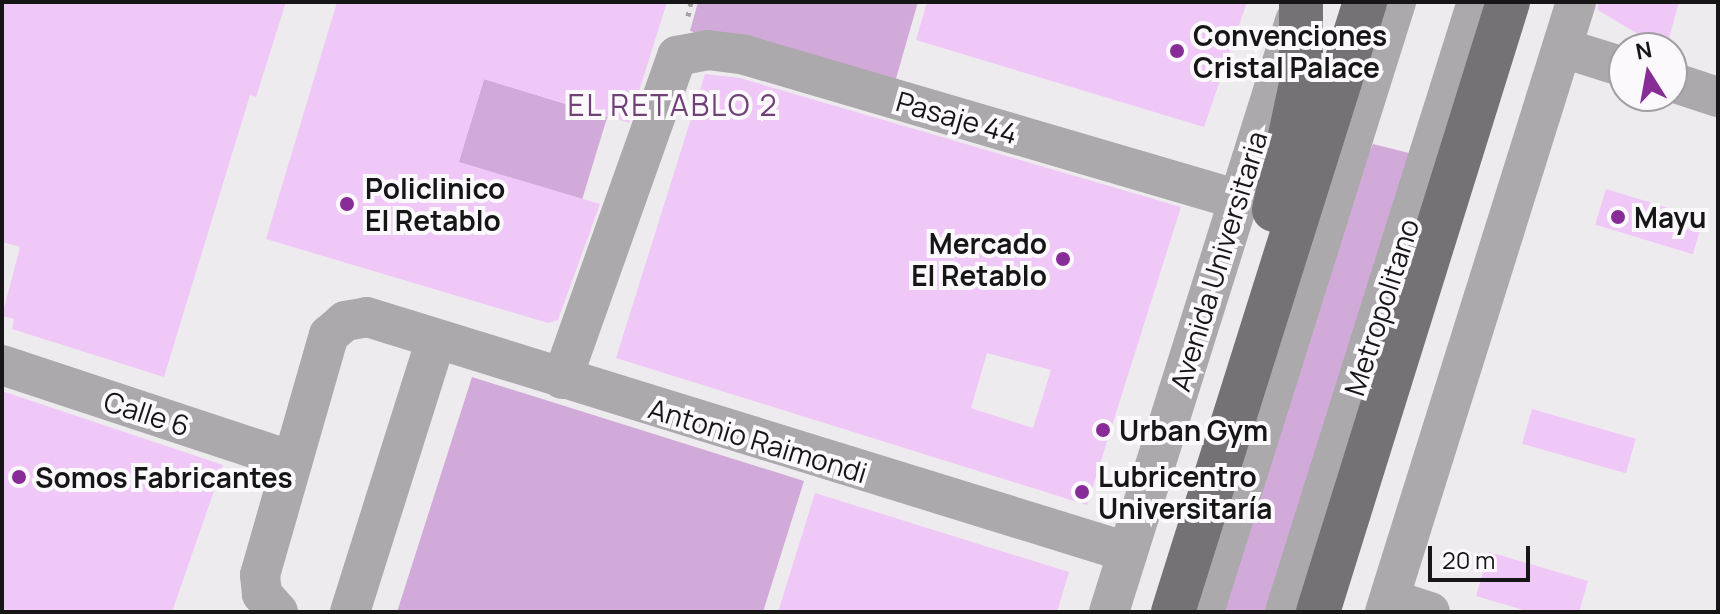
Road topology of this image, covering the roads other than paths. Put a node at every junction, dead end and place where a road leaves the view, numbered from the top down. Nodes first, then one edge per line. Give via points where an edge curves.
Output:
1 (1302, 2) edge
2 (1365, 2) edge
3 (1396, 2) edge
4 (1477, 2) edge
5 (1508, 2) edge
6 (1576, 2) edge
7 (1563, 48) junction
8 (1608, 62) edge
9 (1688, 87) edge
10 (1718, 97) edge
11 (1236, 199) junction
12 (1270, 307) junction
13 (436, 339) junction
14 (2, 365) edge
15 (562, 379) junction
16 (293, 461) junction
17 (1127, 552) junction
18 (1388, 605) edge
19 (278, 612) edge
20 (350, 612) edge
21 (1109, 612) edge
22 (1173, 612) edge
23 (1204, 612) edge
24 (1285, 612) edge
25 (1318, 612) edge
26 (1430, 612) edge

1 - 11 street, Avenida Universitaria
1 - 12 main road via 1301,84 1266,248
2 - 12 main road
3 - 23 street
4 - 24 street, Metropolitano
5 - 25 main road
6 - 7 street
7 - 8 street
7 - 18 street
9 - 10 street
11 - 15 street, Pasaje 44 via 745,55 707,50 677,56
11 - 17 street, Avenida Universitaria
12 - 22 main road
13 - 15 street, Antonio Raimondi
13 - 16 street, Antonio Raimondi via 391,321 345,321 329,335
13 - 20 street
14 - 16 street, Calle 6
15 - 17 street, Antonio Raimondi
16 - 19 street via 260,575 262,594
17 - 21 street, Avenida Universitaria
18 - 26 street

